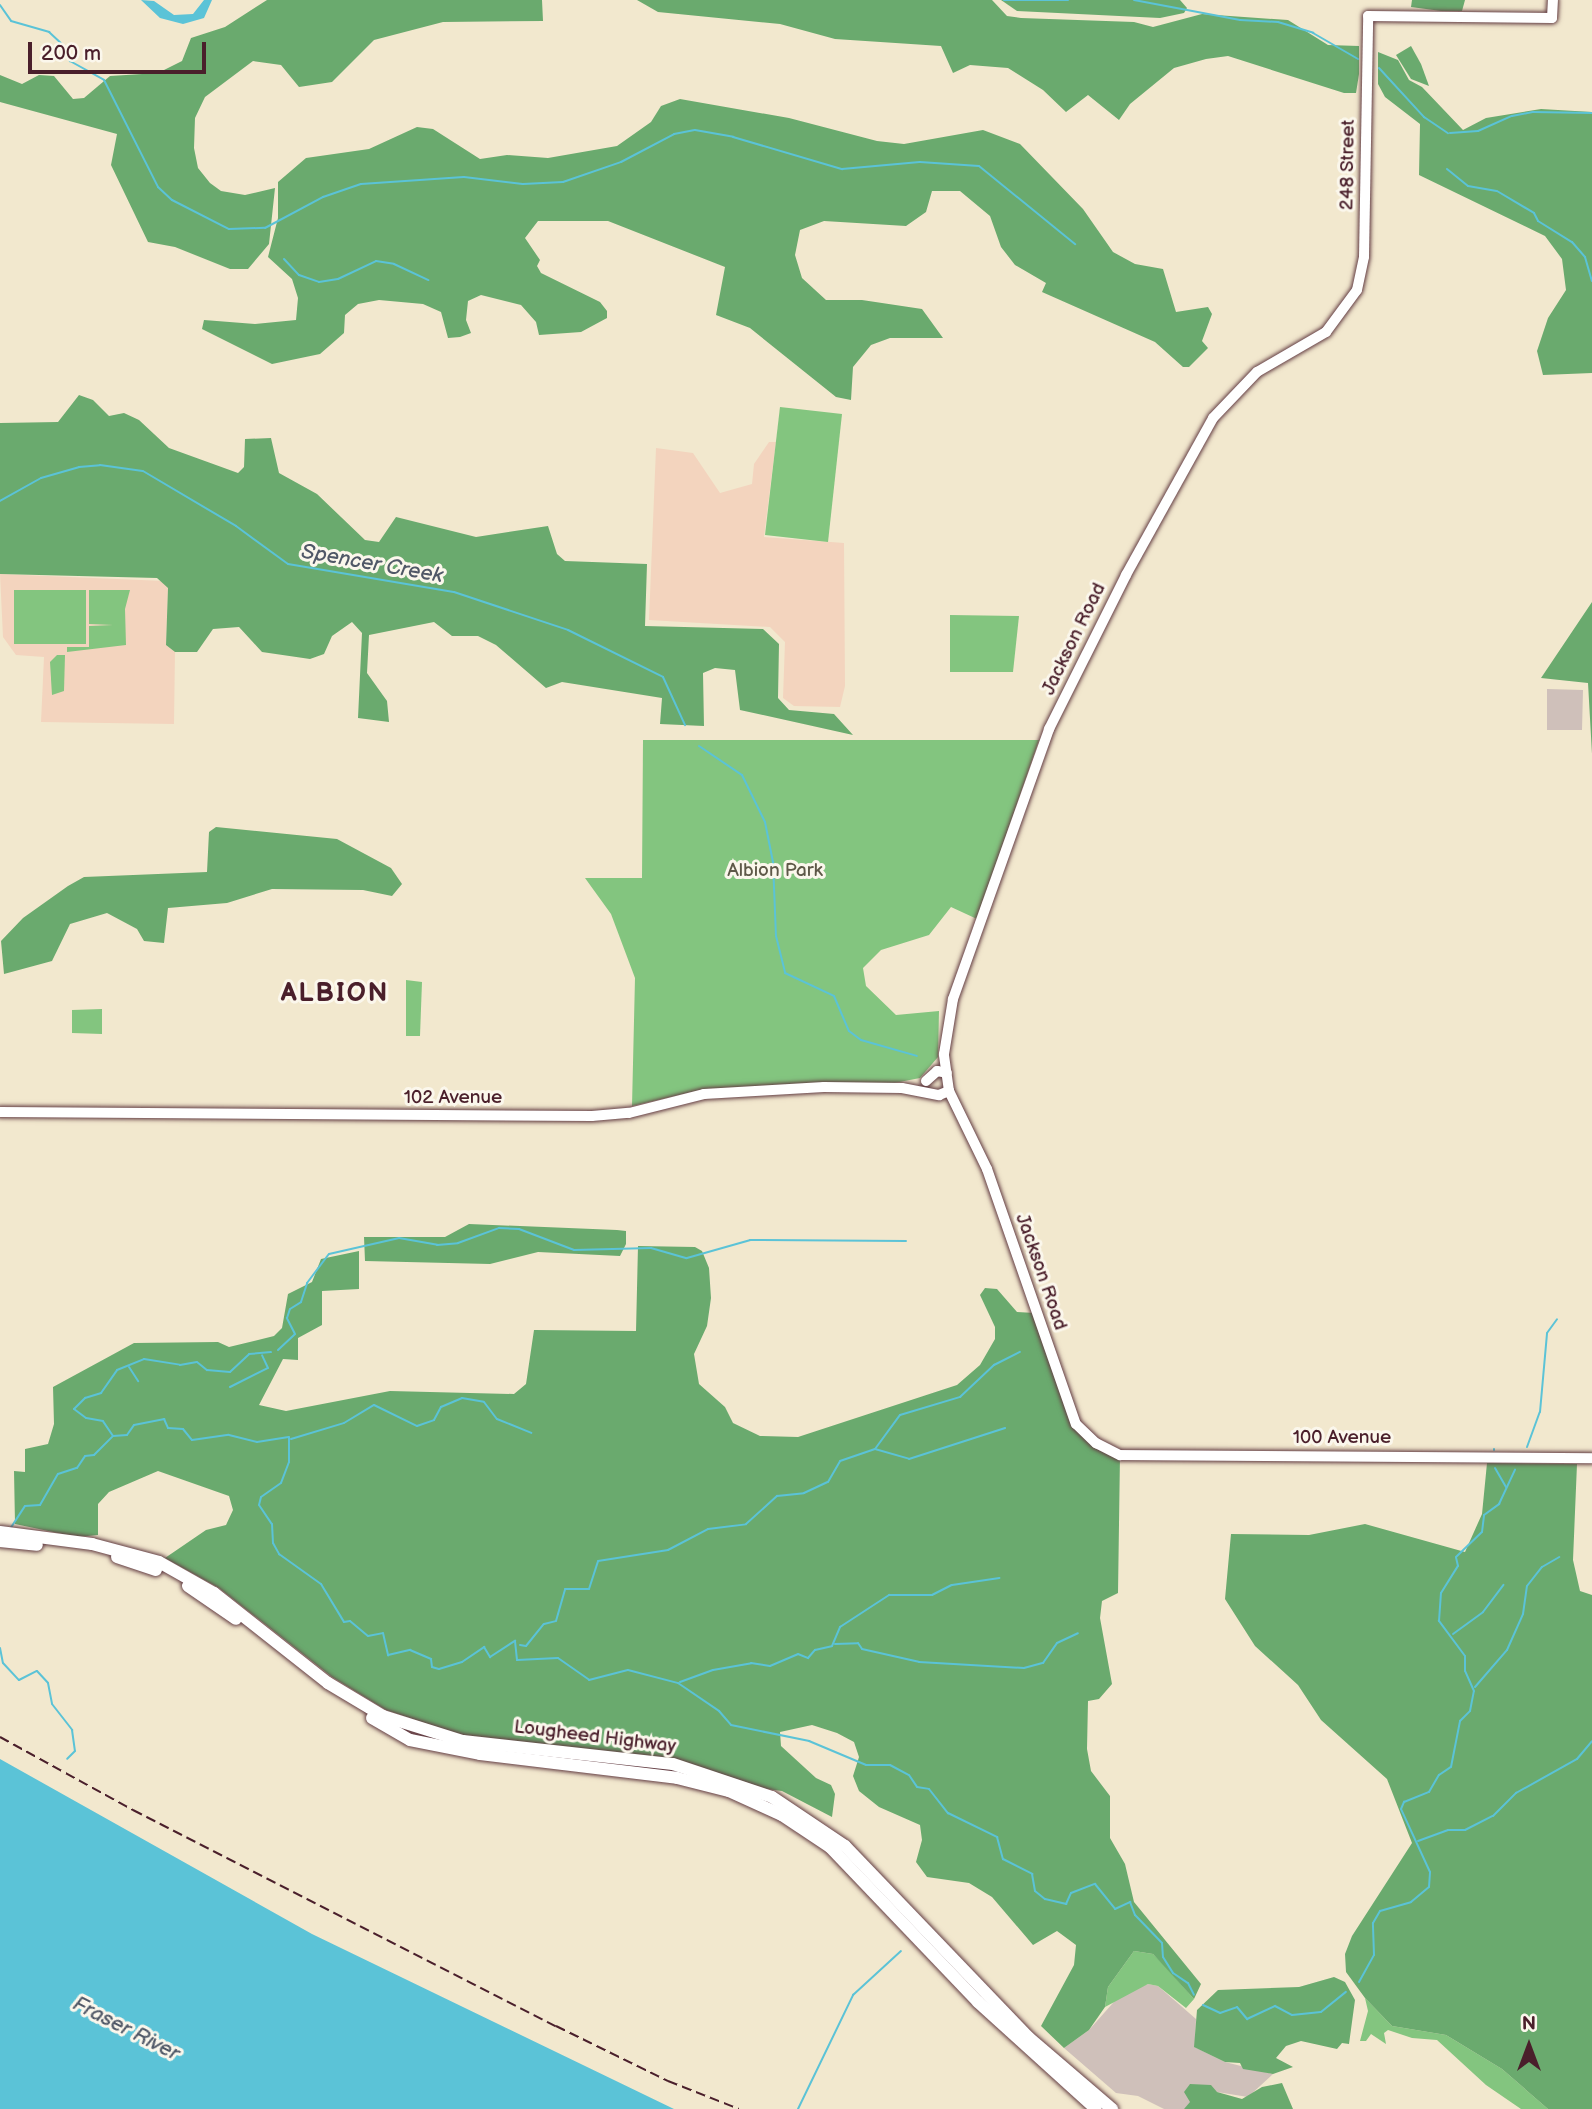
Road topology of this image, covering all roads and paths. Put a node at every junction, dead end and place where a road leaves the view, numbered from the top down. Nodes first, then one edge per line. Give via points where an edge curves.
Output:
1 (1553, 0) edge
2 (1346, 310) joint
3 (942, 1072) junction
4 (927, 1086) junction
5 (944, 1093) junction
6 (0, 1112) edge
7 (1096, 1443) joint
8 (1592, 1458) edge
9 (0, 1532) edge
10 (0, 1541) edge
11 (1096, 2109) edge
12 (1112, 2109) edge

1 - 2 main road, 248 Street via 1552,18 1368,16 1364,257 1359,284
2 - 3 main road, Jackson Road via 1318,339 1257,372 1213,418 1126,575 1043,745 953,999
3 - 4 main road
3 - 5 main road
4 - 5 main road
4 - 6 main road, 102 Avenue via 704,1094 599,1116
5 - 7 main road, Jackson Road via 957,1108 987,1169 1076,1424
7 - 8 main road, 100 Avenue via 1120,1455
9 - 12 highway, Lougheed Highway via 115,1548 159,1562 214,1592 328,1683 383,1716 463,1741 673,1763 772,1797 845,1846 1028,2037
10 - 11 highway, Lougheed Highway via 100,1554 172,1575 265,1639 343,1701 410,1740 480,1754 677,1778 729,1791 782,1815 846,1862 978,2002

